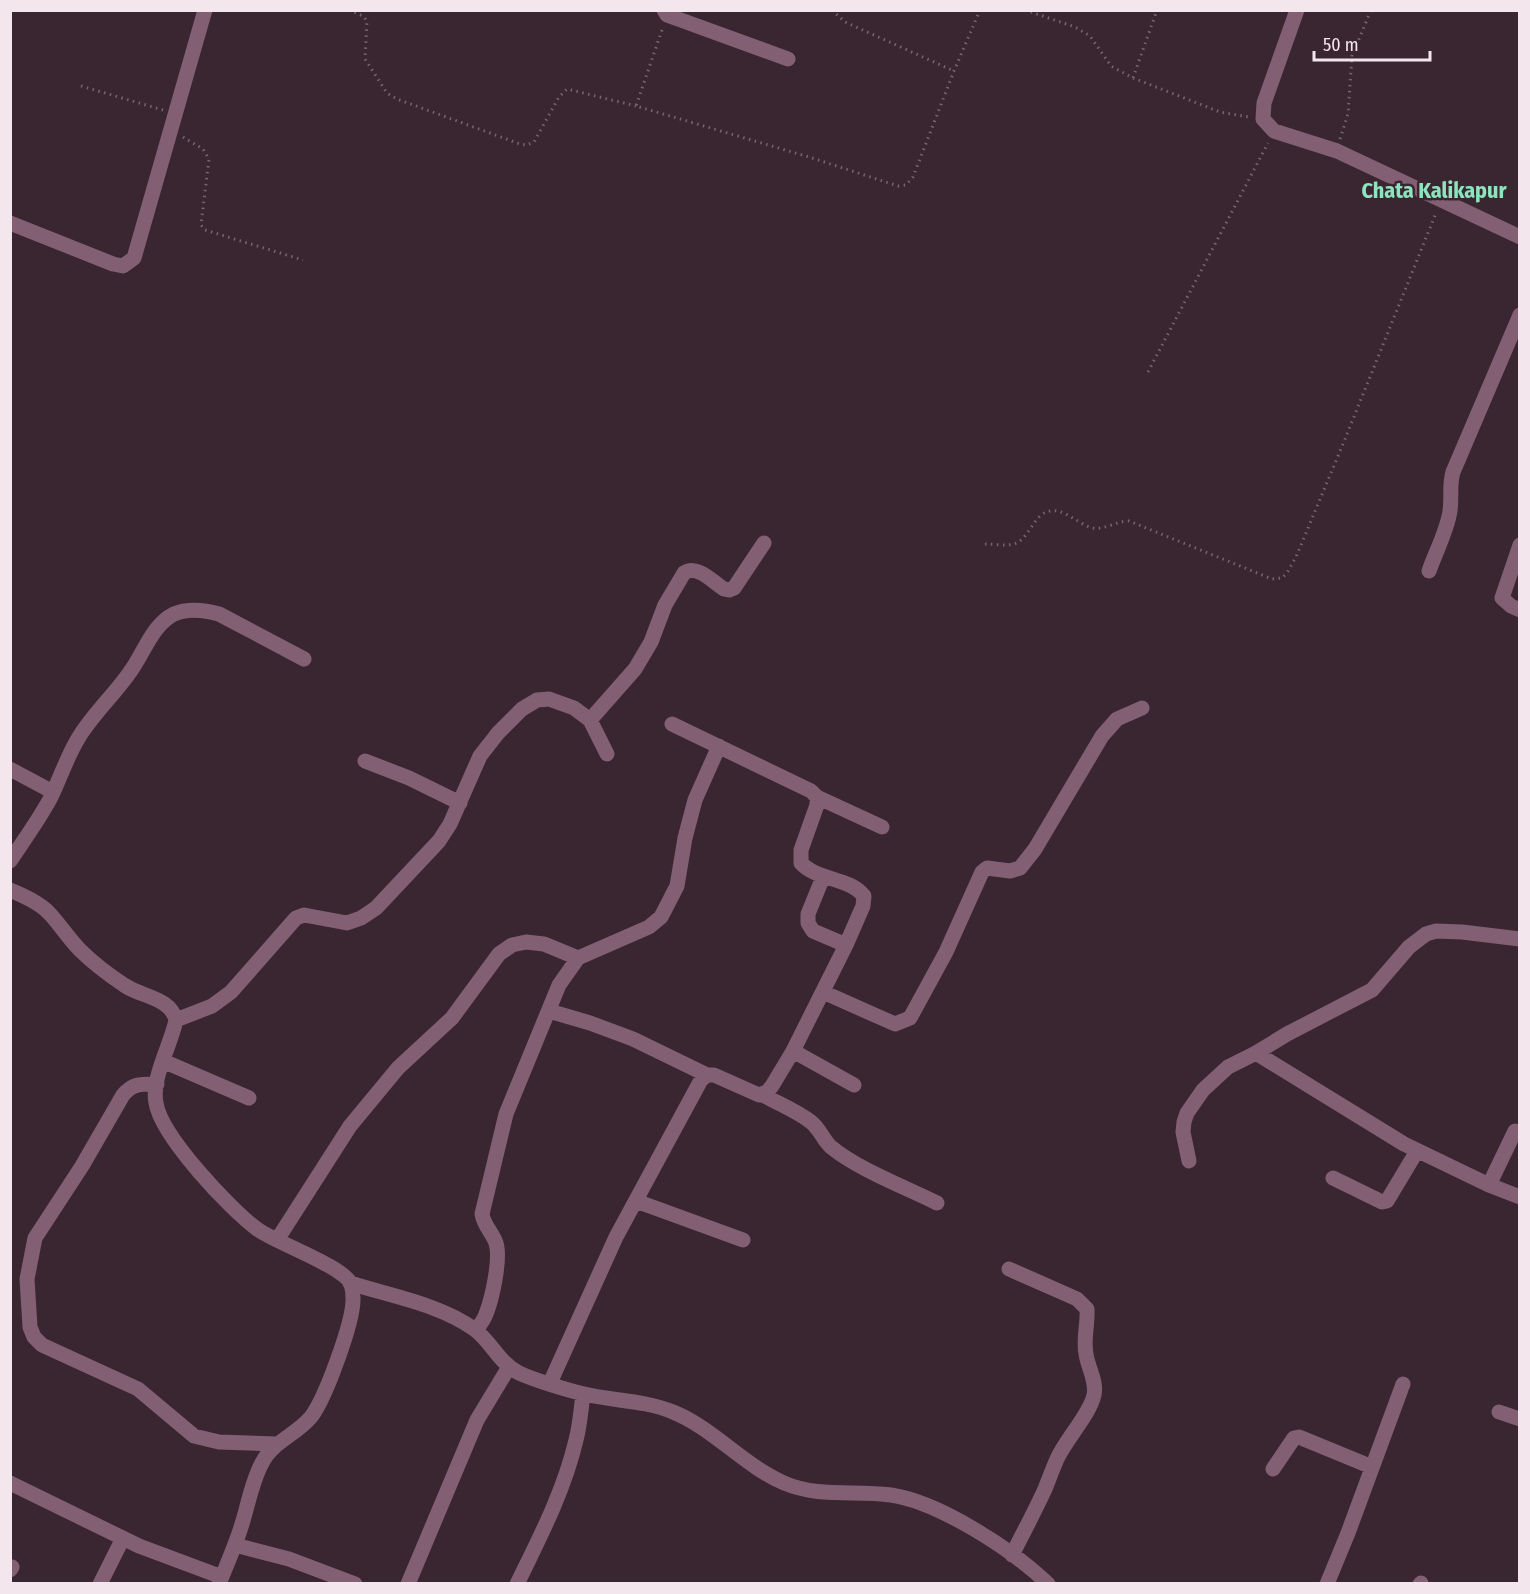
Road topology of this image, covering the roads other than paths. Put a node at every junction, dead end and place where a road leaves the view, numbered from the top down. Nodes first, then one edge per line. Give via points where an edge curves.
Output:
1 (205, 10) edge
2 (1297, 10) edge
3 (666, 13) edge
4 (788, 59) dead end
5 (10, 223) edge
6 (1520, 237) edge
7 (1520, 315) edge
8 (764, 543) dead end
9 (1520, 545) edge
10 (1429, 571) dead end
11 (1520, 610) edge
12 (304, 659) dead end
13 (1142, 708) dead end
14 (590, 720) junction
15 (672, 724) dead end
16 (719, 746) junction
17 (607, 754) dead end
18 (365, 761) dead end
19 (10, 769) edge
20 (53, 792) junction
21 (817, 797) junction
22 (460, 803) junction
23 (882, 827) dead end
24 (10, 861) edge
25 (823, 877) junction
26 (10, 890) edge
27 (1520, 939) edge
28 (846, 945) junction
29 (578, 958) junction
30 (823, 992) junction
31 (549, 1011) junction
32 (176, 1020) junction
33 (792, 1051) junction
34 (1256, 1053) junction
35 (163, 1061) junction
36 (707, 1075) junction
37 (157, 1084) junction
38 (854, 1085) dead end
39 (763, 1095) junction
40 (249, 1098) dead end
41 (1515, 1131) dead end
42 (1417, 1151) junction
43 (1189, 1161) dead end
44 (1333, 1178) dead end
45 (1489, 1185) junction
46 (1520, 1197) edge
47 (636, 1201) junction
48 (937, 1203) dead end
49 (277, 1240) junction
50 (743, 1240) dead end
51 (1009, 1269) dead end
52 (351, 1283) junction
53 (476, 1330) junction
54 (509, 1367) junction
55 (550, 1383) junction
56 (1403, 1384) dead end
57 (583, 1394) junction
58 (1499, 1412) dead end
59 (1520, 1419) edge
60 (276, 1444) junction
61 (1372, 1467) junction
62 (1273, 1469) dead end
63 (10, 1483) edge
64 (123, 1538) junction
65 (235, 1545) junction
66 (1012, 1555) junction
67 (220, 1580) edge
68 (100, 1584) edge
69 (355, 1584) edge
70 (408, 1584) edge
71 (518, 1584) edge
72 (1048, 1584) edge
73 (1327, 1584) edge

1 - 5 street via 134,258 123,266 113,264
2 - 6 street via 1264,103 1263,119 1274,131 1337,151
3 - 4 street
7 - 10 street via 1453,472 1448,521
8 - 14 street via 729,590 695,570 684,573 635,669
9 - 11 street via 1502,598
12 - 20 street via 219,614 205,610 175,614 161,624 131,671 78,739
13 - 30 street via 1116,719 1102,736 1020,868 987,868 982,872 946,952 910,1018 896,1024
14 - 17 street
14 - 22 street via 574,708 549,699 537,700 522,709 480,756
15 - 16 street
16 - 21 street
16 - 29 street via 695,800 677,886 661,917 650,927
18 - 22 street
19 - 20 street
20 - 24 street
21 - 23 street
21 - 25 street via 801,862 809,872
22 - 32 street via 439,841 376,908 347,923 304,915 296,918 231,992 212,1006
25 - 28 street via 808,923 813,931
25 - 28 street via 858,888 864,896
26 - 32 street via 50,914 82,952 112,977 170,1007
27 - 34 street via 1462,932 1426,934 1409,947 1371,990
28 - 30 street
29 - 31 street
29 - 49 street via 544,944 526,942 499,954 452,1017 398,1068 350,1126
30 - 33 street
31 - 36 street via 633,1039
31 - 53 street via 506,1114 482,1214 496,1242 497,1259 490,1303
32 - 35 street
33 - 38 street
33 - 39 street
34 - 42 street
34 - 43 street via 1228,1066 1203,1090 1187,1113 1183,1132
35 - 37 street
35 - 40 street
36 - 39 street via 722,1077
36 - 47 street via 689,1100
37 - 49 street via 156,1103 162,1121 189,1159 240,1215
37 - 60 street via 138,1084 123,1095 35,1238 27,1279 30,1327 42,1346 138,1389 195,1436 219,1442
39 - 48 street via 811,1122 839,1152
41 - 45 street
42 - 44 street via 1387,1201
42 - 45 street
45 - 46 street
47 - 50 street
47 - 55 street
49 - 52 street via 338,1271
51 - 66 street via 1077,1299 1087,1309 1085,1353 1095,1392 1091,1405 1057,1458
52 - 53 street via 445,1314
52 - 60 street via 351,1315 323,1397 297,1430
53 - 54 street
54 - 55 street
54 - 70 street via 477,1419
55 - 57 street
56 - 61 street
57 - 66 street via 674,1412 767,1473 808,1490 916,1500 939,1509
57 - 71 street via 570,1462 554,1508
58 - 59 street
60 - 65 street via 261,1464
61 - 62 street via 1299,1437 1294,1438
61 - 73 street
63 - 64 street
64 - 67 street
64 - 68 street
65 - 67 street
65 - 69 street via 289,1559
66 - 72 street

